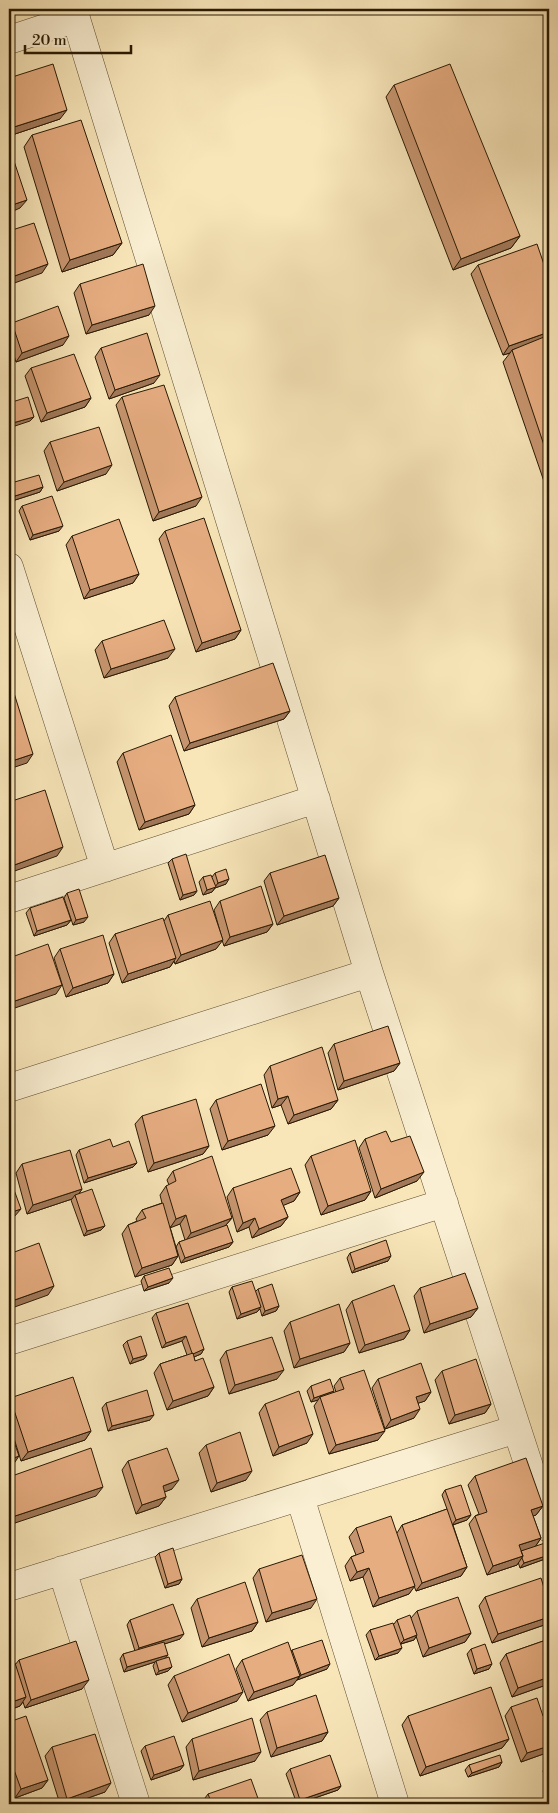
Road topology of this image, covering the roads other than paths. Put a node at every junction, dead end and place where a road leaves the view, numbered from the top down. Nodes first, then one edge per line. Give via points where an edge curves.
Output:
1 (75, 14) edge
2 (9, 40) edge
3 (9, 567) edge
4 (316, 799) junction
5 (105, 868) junction
6 (9, 899) edge
7 (369, 973) junction
8 (9, 1088) edge
9 (444, 1203) junction
10 (9, 1341) edge
11 (517, 1429) junction
12 (300, 1497) junction
13 (549, 1528) edge
14 (62, 1570) junction
15 (9, 1587) edge
16 (136, 1804) edge
17 (395, 1804) edge

1 - 2 street
1 - 4 street
3 - 5 street
4 - 5 street
4 - 7 street
5 - 6 street
7 - 8 street
7 - 9 street
9 - 10 street
9 - 11 street
11 - 12 street
11 - 13 street
12 - 14 street
12 - 17 street
14 - 15 street
14 - 16 street

